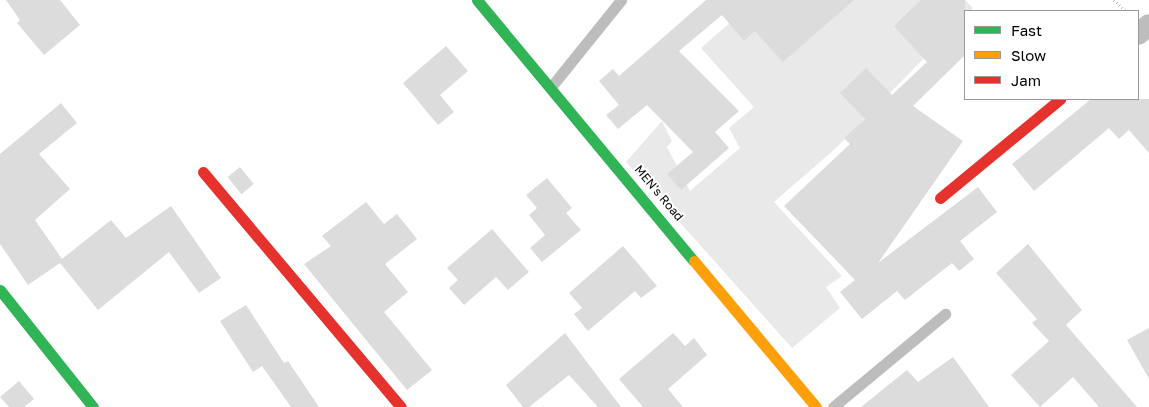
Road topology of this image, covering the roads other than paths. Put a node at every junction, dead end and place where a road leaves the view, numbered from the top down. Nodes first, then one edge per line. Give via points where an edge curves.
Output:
1 (477, 0) edge
2 (621, 0) edge
3 (1149, 25) edge
4 (1139, 33) edge
5 (551, 87) junction
6 (1059, 100) edge
7 (203, 172) dead end
8 (940, 198) dead end
9 (0, 290) edge
10 (944, 314) dead end
11 (92, 407) edge
12 (401, 407) edge
13 (816, 407) edge
14 (833, 407) edge

1 - 5 street, MEN's Road
2 - 5 lane
3 - 4 street
5 - 13 street, MEN's Road
6 - 8 street
7 - 12 street
9 - 11 street via 59,359
10 - 14 lane

